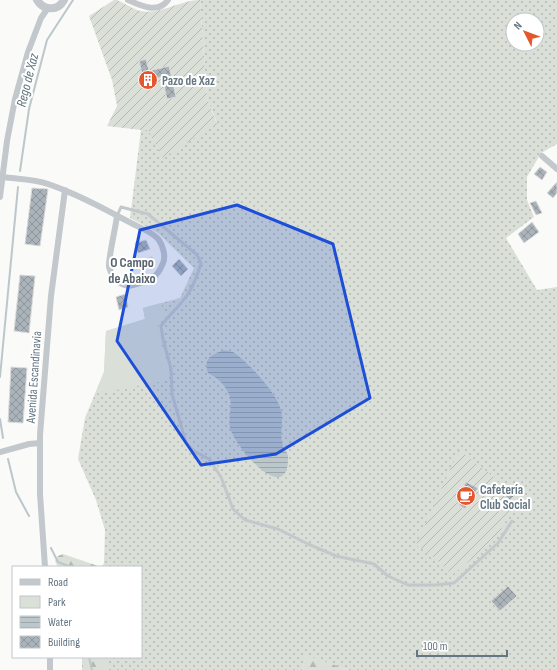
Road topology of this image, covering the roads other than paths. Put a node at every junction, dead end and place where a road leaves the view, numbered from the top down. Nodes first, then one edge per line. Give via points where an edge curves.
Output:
1 (64, 0) edge
2 (128, 0) edge
3 (168, 0) edge
4 (42, 4) edge
5 (542, 156) dead end
6 (557, 169) edge
7 (1, 177) edge
8 (65, 190) junction
9 (0, 196) edge
10 (117, 216) junction
11 (40, 443) junction
12 (1, 451) edge
13 (512, 521) dead end
14 (45, 566) edge
15 (50, 658) edge
16 (50, 670) edge

1 - 4 street via 55,8
2 - 3 street via 143,7 154,8 162,6
4 - 7 street via 41,18 15,99
5 - 6 street
7 - 8 street via 46,183
7 - 9 street
8 - 10 street
8 - 11 street, Avenida Escandinavia via 51,296
10 - 10 street via 159,239 165,260 159,274 150,280 131,286 119,283 113,276 109,266
10 - 13 lane via 121,207 148,214 196,255 201,263 197,278 187,296 161,326 171,369 172,394 186,443 209,459 221,477 233,509 246,520 278,529 336,556 374,564 388,576 408,585 454,583 498,543
11 - 12 street
11 - 14 street, Avenida Escandinavia via 40,494
15 - 16 street

